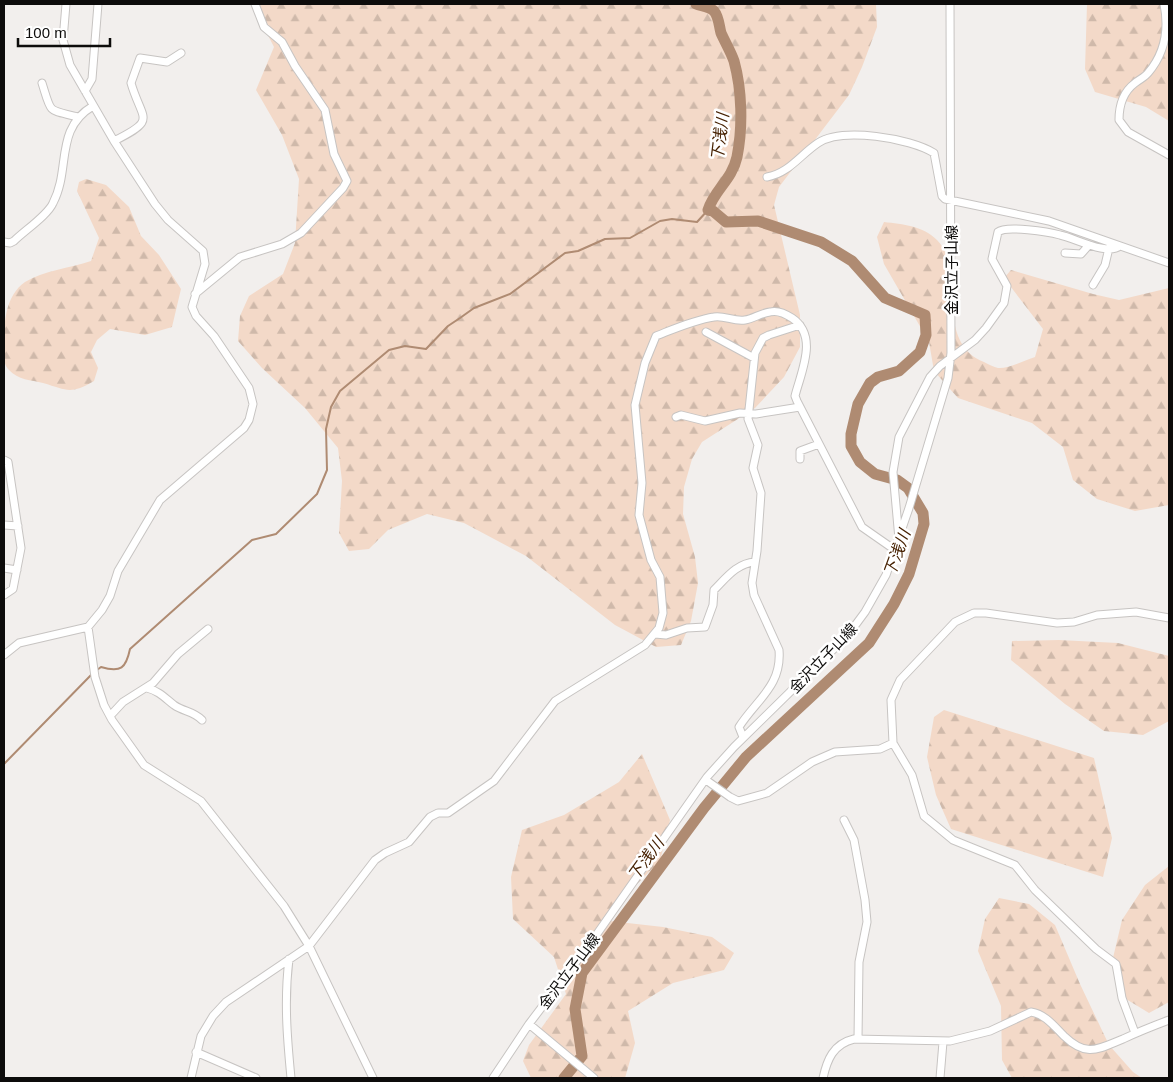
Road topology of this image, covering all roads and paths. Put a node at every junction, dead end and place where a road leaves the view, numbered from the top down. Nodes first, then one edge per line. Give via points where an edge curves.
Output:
1 (66, 4) edge
2 (98, 4) edge
3 (255, 4) edge
4 (950, 4) edge
5 (1164, 4) edge
6 (181, 53) dead end
7 (42, 83) dead end
8 (85, 91) junction
9 (93, 106) junction
10 (78, 117) junction
11 (114, 141) junction
12 (1169, 155) edge
13 (767, 178) dead end
14 (951, 200) junction
15 (4, 242) edge
16 (1088, 245) junction
17 (1120, 246) junction
18 (1109, 248) junction
19 (1065, 253) dead end
20 (1169, 263) edge
21 (1093, 285) dead end
22 (194, 294) junction
23 (800, 325) junction
24 (706, 332) dead end
25 (754, 358) junction
26 (951, 358) junction
27 (800, 407) junction
28 (749, 413) junction
29 (676, 416) dead end
30 (819, 444) junction
31 (800, 459) dead end
32 (4, 460) edge
33 (4, 488) edge
34 (12, 488) junction
35 (4, 525) edge
36 (18, 526) junction
37 (899, 539) junction
38 (895, 550) junction
39 (755, 562) junction
40 (4, 568) edge
41 (17, 570) junction
42 (4, 595) edge
43 (1169, 618) edge
44 (88, 627) junction
45 (208, 629) dead end
46 (655, 634) junction
47 (4, 655) edge
48 (147, 688) junction
49 (110, 716) junction
50 (202, 720) dead end
51 (743, 737) junction
52 (893, 743) junction
53 (706, 780) junction
54 (844, 820) dead end
55 (309, 946) junction
56 (289, 959) junction
57 (1169, 1020) edge
58 (529, 1024) junction
59 (1135, 1033) junction
60 (858, 1039) junction
61 (943, 1042) junction
62 (196, 1052) junction
63 (191, 1078) edge
64 (256, 1078) edge
65 (292, 1078) edge
66 (373, 1078) edge
67 (493, 1078) edge
68 (594, 1078) edge
69 (823, 1078) edge
70 (940, 1078) edge

1 - 8 street via 63,45
2 - 8 street via 92,80
3 - 22 street via 264,28 282,42 325,110 334,154 347,181 301,233 282,244 240,257
4 - 14 street, 金沢立子山線
5 - 12 street via 1167,28 1162,49 1148,74 1126,92 1119,120 1128,132
6 - 11 street via 167,62 140,58 131,83 144,114 143,122 138,129
7 - 10 street via 52,110
8 - 9 street
9 - 10 street
9 - 11 street
10 - 15 street via 70,130 52,206 14,241
11 - 22 street via 164,216 202,248 205,264
13 - 14 street via 792,167 819,142 863,135 932,151 936,156 942,196
14 - 17 street via 1049,221
14 - 26 street, 金沢立子山線
16 - 18 street
16 - 19 street via 1081,254
16 - 26 street via 1061,235 1001,229 996,236 992,259 1007,286 1004,303 976,340
17 - 18 street
17 - 20 street
18 - 21 street via 1105,265
22 - 44 street via 192,307 196,316 214,336 249,388 253,404 249,420 244,428 160,500 118,571 102,610
23 - 25 street via 763,338
23 - 27 street via 804,332 806,356 795,396
23 - 46 street via 778,312 738,321 715,317 656,336 652,342 635,405 642,483 639,515 663,597 663,613
24 - 25 street
25 - 28 street
26 - 37 street, 金沢立子山線 via 948,378
26 - 37 street via 930,377 899,437 893,478
27 - 28 street
27 - 30 street
28 - 29 street via 705,420
28 - 39 street via 748,419 758,444 753,468 762,493
30 - 31 street via 800,451
30 - 38 street via 862,527
32 - 34 street via 8,462
33 - 34 street
34 - 36 street
35 - 36 street
36 - 41 street via 21,548
37 - 38 street, 金沢立子山線
38 - 51 street, 金沢立子山線 via 874,598 848,635
39 - 46 street via 738,567 714,590 713,605 705,627
39 - 51 street via 754,595 779,650 780,660 774,682 740,728
40 - 41 street
41 - 42 street via 13,589
43 - 52 street via 1130,613 1096,615 1074,622 1056,623 986,612 962,617 895,687 890,705
44 - 47 street via 19,643
44 - 49 street via 95,677
45 - 48 street via 178,654
46 - 55 street via 634,652 556,701 494,782 448,812 430,817 409,842 375,860
48 - 49 street via 123,702
48 - 50 street via 192,711
49 - 55 street via 144,765 201,801 284,906
51 - 53 street, 金沢立子山線
52 - 53 street via 880,750 836,752 812,762 767,793 738,801
52 - 59 street via 917,788 921,813 930,823 963,844 1015,865 1034,890 1116,964 1122,998
53 - 58 street, 金沢立子山線
54 - 60 street via 854,840 865,900 866,922 859,962
55 - 56 street
55 - 66 street
56 - 62 street via 226,1002 207,1024
56 - 65 street via 285,1019
57 - 59 street
58 - 67 street, 金沢立子山線
58 - 68 street
59 - 61 street via 1103,1049 1084,1049 1071,1042 1041,1015 1030,1012 986,1033
60 - 61 street
60 - 69 street via 846,1041 833,1051
61 - 70 street
62 - 63 street
62 - 64 street

